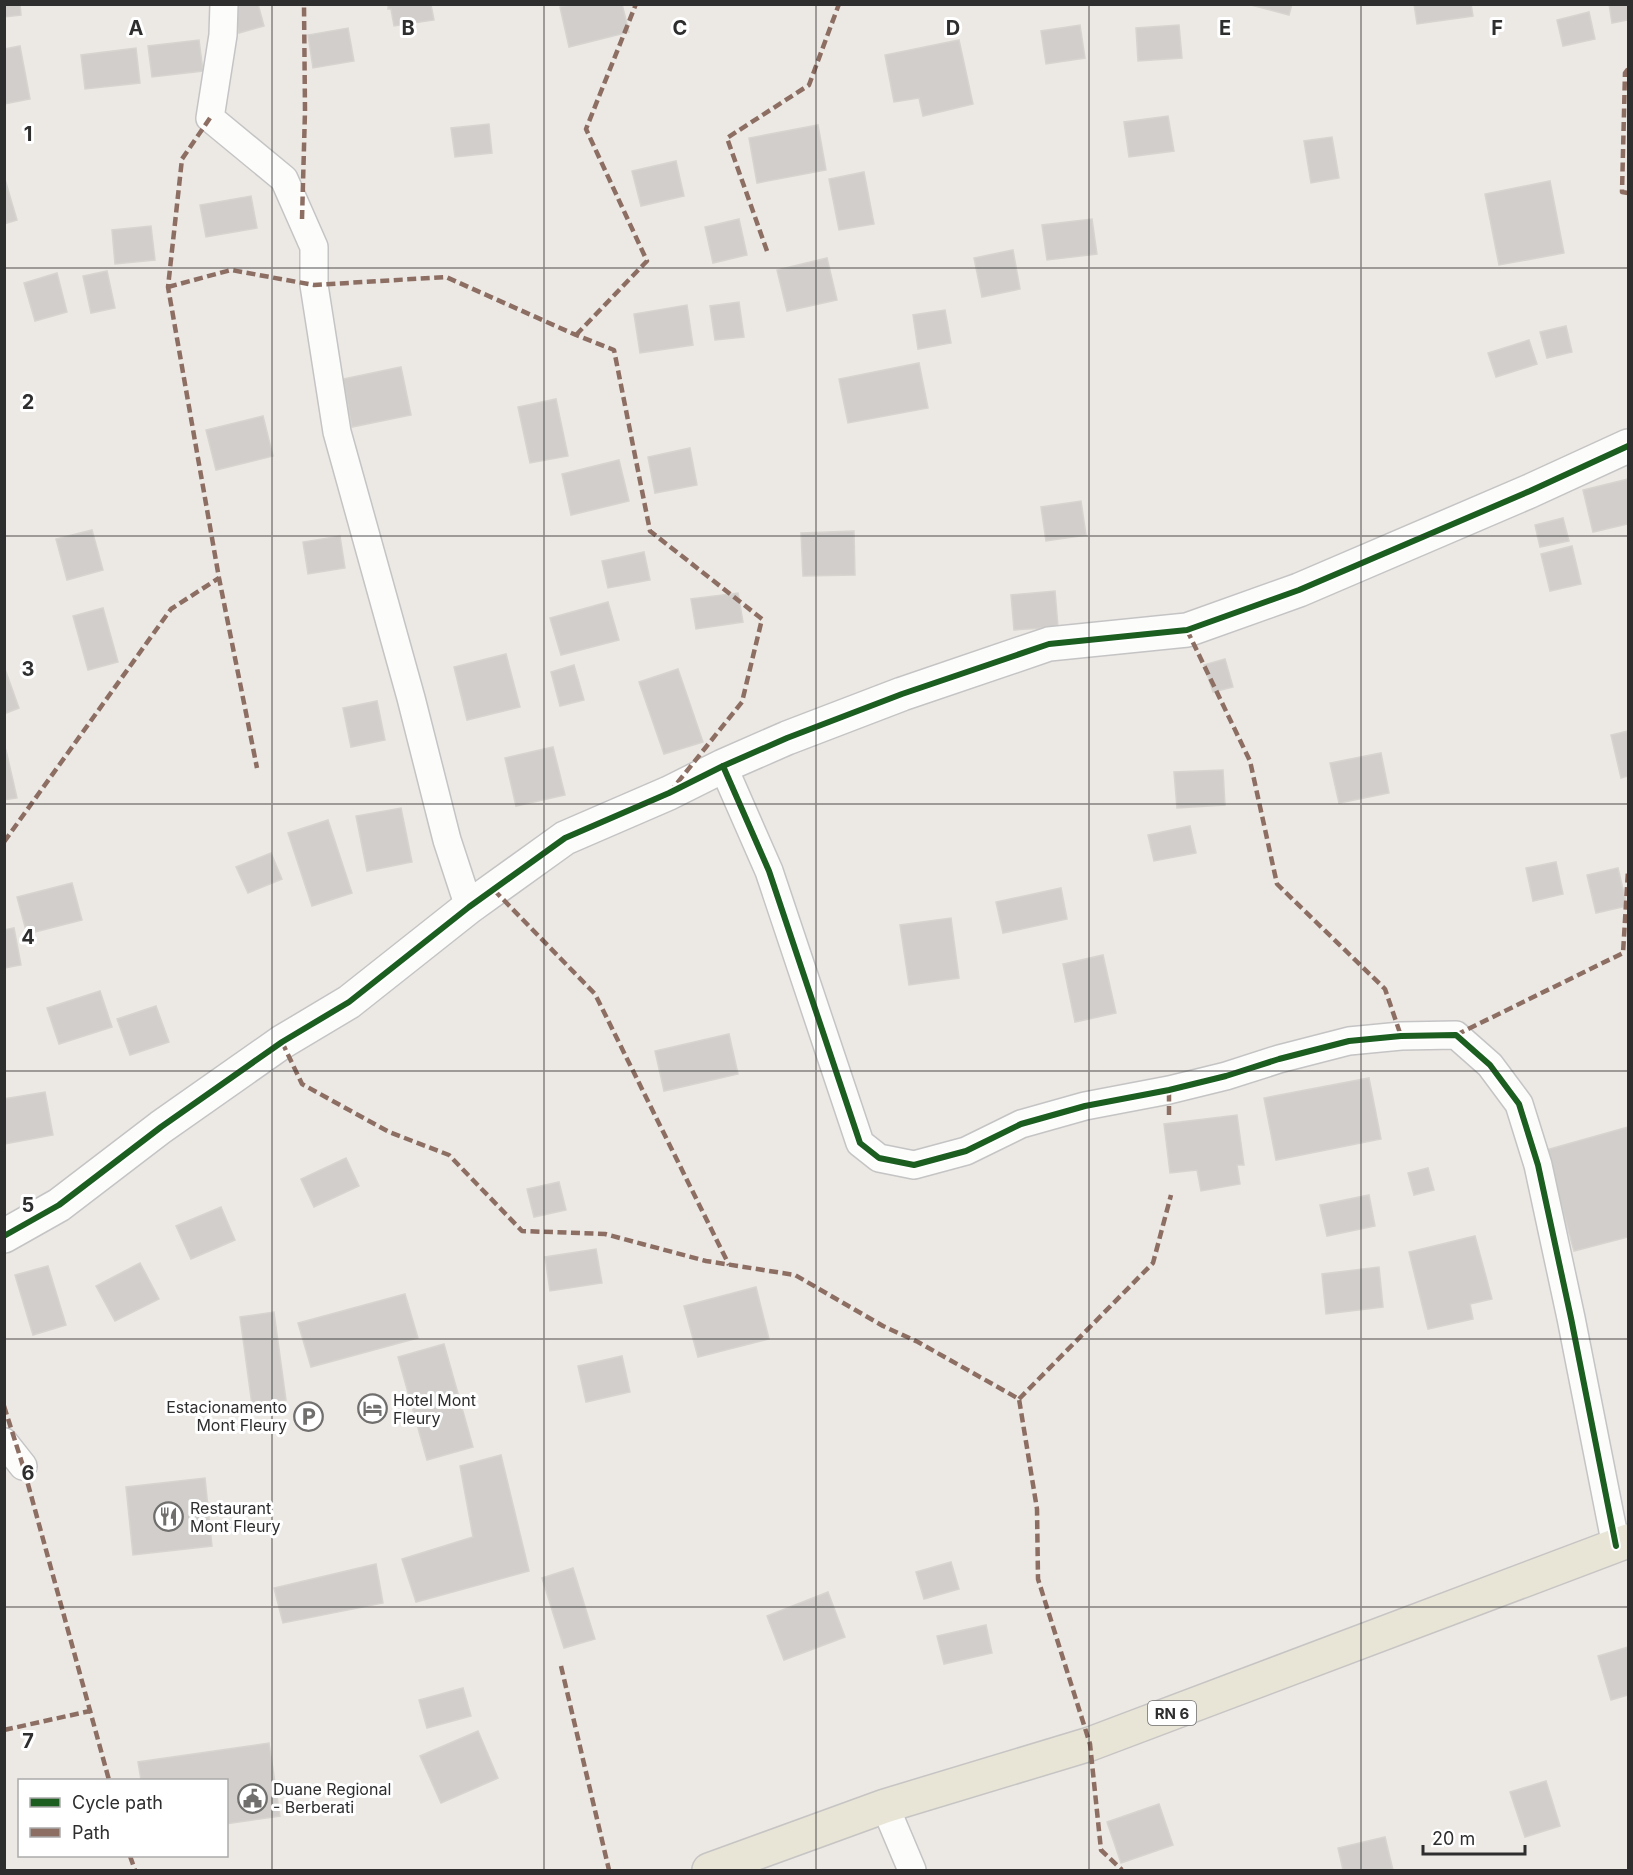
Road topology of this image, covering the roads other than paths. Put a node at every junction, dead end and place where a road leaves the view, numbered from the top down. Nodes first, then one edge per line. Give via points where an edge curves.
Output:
1 (224, 4) edge
2 (1629, 446) edge
3 (723, 766) junction
4 (469, 907) junction
5 (4, 1236) edge
6 (4, 1442) edge
7 (23, 1466) dead end
8 (1622, 1543) edge
9 (885, 1806) junction
10 (709, 1870) edge
11 (912, 1870) edge

1 - 4 street via 210,118 284,179 314,247 314,285 337,432 447,840
2 - 3 street via 1299,590 1187,630 1049,644 902,694
3 - 4 street via 565,838
3 - 8 street via 769,872 861,1143 879,1158 914,1165 966,1151 1021,1124 1085,1106 1181,1087 1349,1041 1456,1035 1490,1065 1519,1104 1538,1165
4 - 5 street via 349,1002 207,1094 59,1205
6 - 7 street
8 - 9 main road, RN 6 via 1090,1744
9 - 10 main road, RN 6
9 - 11 street

